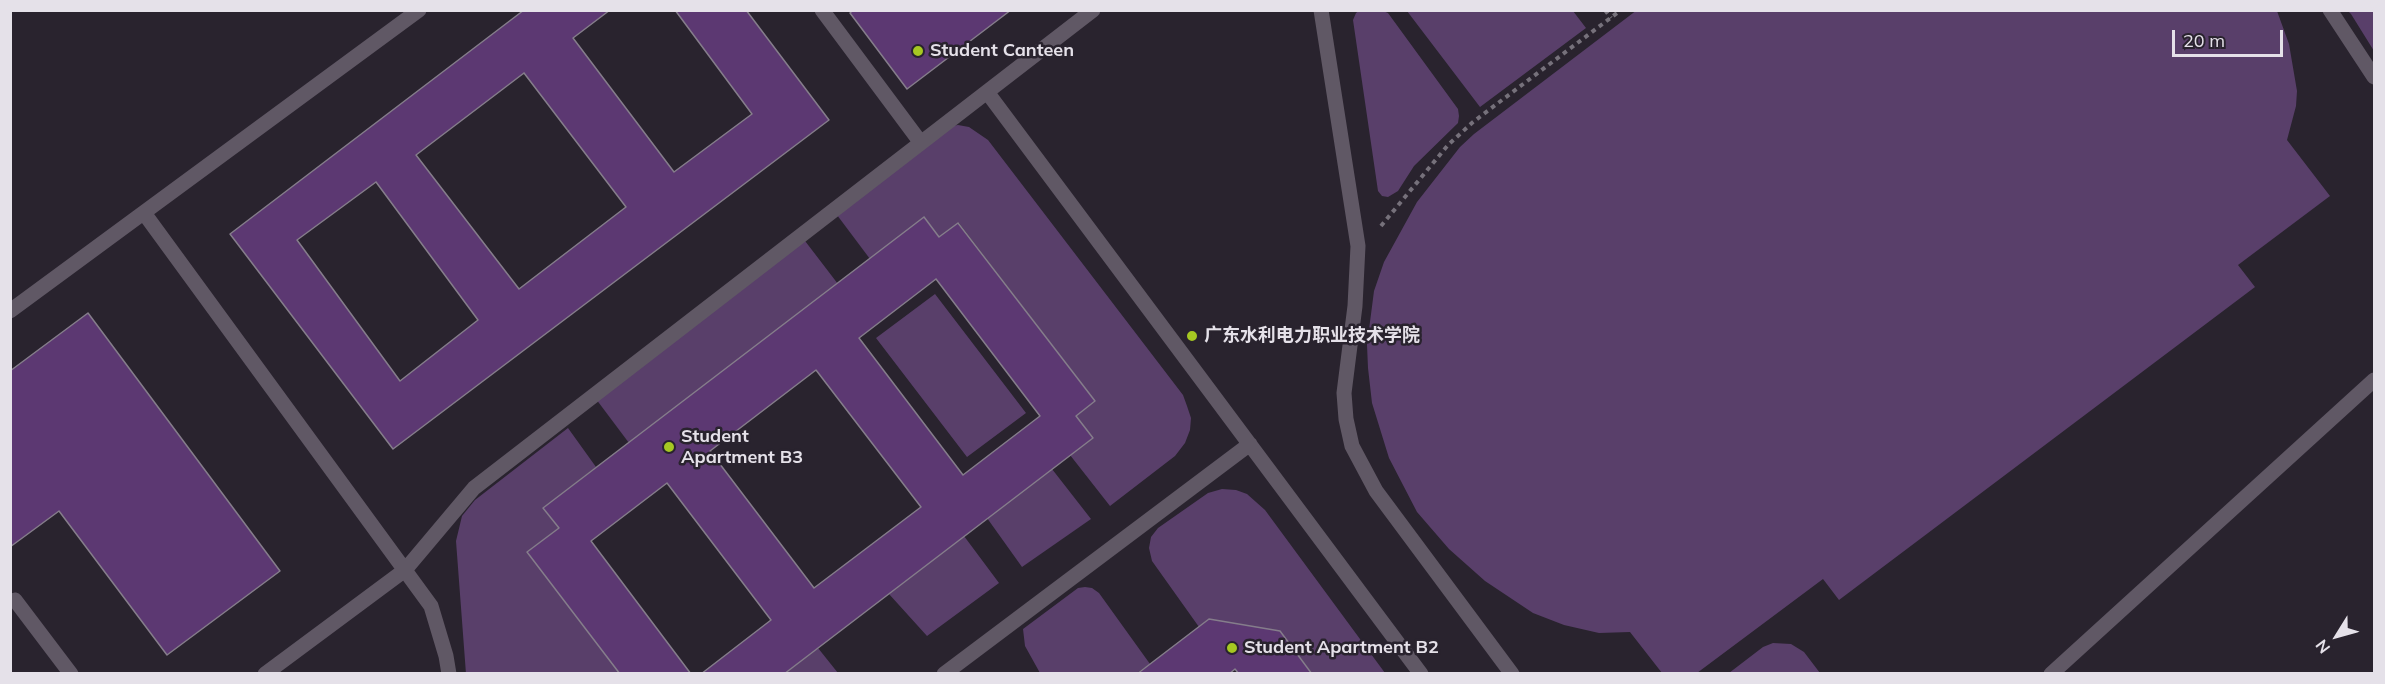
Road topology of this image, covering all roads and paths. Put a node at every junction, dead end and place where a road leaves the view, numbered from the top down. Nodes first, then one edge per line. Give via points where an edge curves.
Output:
1 (419, 10) edge
2 (822, 10) edge
3 (1093, 10) edge
4 (1321, 10) edge
5 (1605, 10) edge
6 (1621, 10) edge
7 (2330, 10) edge
8 (1611, 18) junction
9 (2374, 77) edge
10 (987, 92) junction
11 (921, 143) junction
12 (144, 213) junction
13 (1358, 246) junction
14 (10, 311) edge
15 (2374, 380) edge
16 (1250, 444) junction
17 (405, 570) junction
18 (15, 600) dead end
19 (71, 674) edge
20 (265, 674) edge
21 (449, 674) edge
22 (944, 674) edge
23 (1421, 674) edge
24 (1512, 674) edge
25 (2051, 674) edge

1 - 12 lane
2 - 11 lane
3 - 10 lane
4 - 13 lane
5 - 8 path
6 - 8 path
7 - 9 lane
8 - 13 path via 1473,122 1448,145 1384,224 1365,236
10 - 11 lane
10 - 16 lane
11 - 17 lane via 474,488
12 - 14 lane
12 - 17 lane
13 - 24 lane via 1344,393 1352,446 1376,491
15 - 25 lane
16 - 22 lane
16 - 23 lane
17 - 20 lane
17 - 21 lane via 431,606
18 - 19 lane

